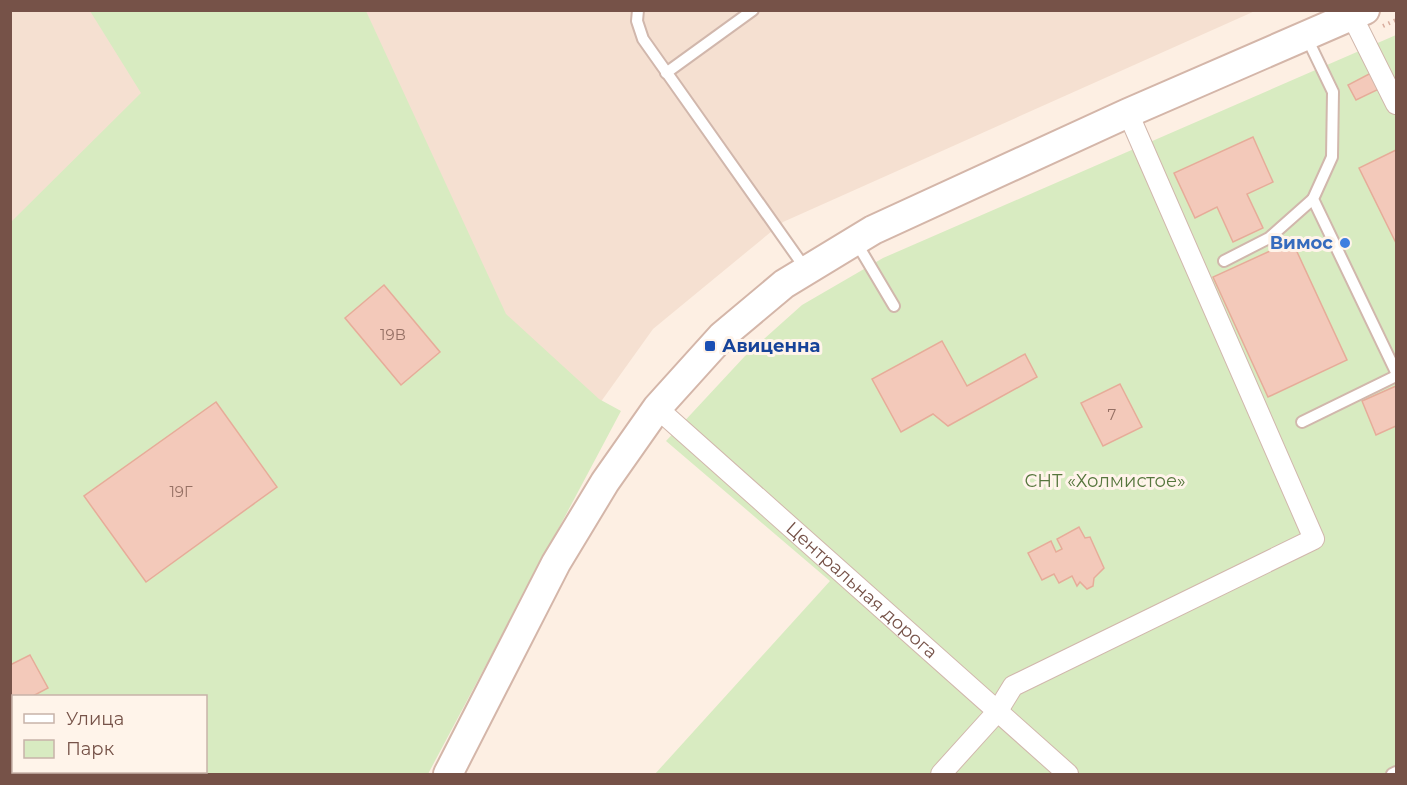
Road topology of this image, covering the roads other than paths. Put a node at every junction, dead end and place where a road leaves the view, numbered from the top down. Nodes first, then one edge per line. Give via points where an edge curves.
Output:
1 (638, 10) edge
2 (753, 10) edge
3 (1359, 21) edge
4 (1306, 36) junction
5 (666, 73) junction
6 (1396, 104) edge
7 (1128, 113) junction
8 (1313, 198) junction
9 (855, 239) junction
10 (1224, 261) dead end
11 (806, 269) junction
12 (894, 306) dead end
13 (1396, 372) edge
14 (1396, 376) edge
15 (657, 408) junction
16 (1302, 422) dead end
17 (997, 712) junction
18 (1396, 772) edge
19 (448, 774) edge
20 (941, 774) edge
21 (1068, 774) edge
22 (1392, 774) edge

1 - 5 lane via 643,39
2 - 5 lane
3 - 4 main road
3 - 6 street
4 - 7 main road
4 - 8 lane via 1333,92 1332,157
5 - 11 lane
7 - 9 main road
7 - 17 street via 1314,539 1013,686
8 - 10 lane via 1269,238
8 - 13 lane
9 - 11 main road
9 - 12 lane
11 - 15 main road via 722,336
14 - 16 lane
15 - 17 street, Центральная дорога
15 - 19 main road via 605,482 556,563
17 - 20 street
17 - 21 street, Центральная дорога
18 - 22 lane

